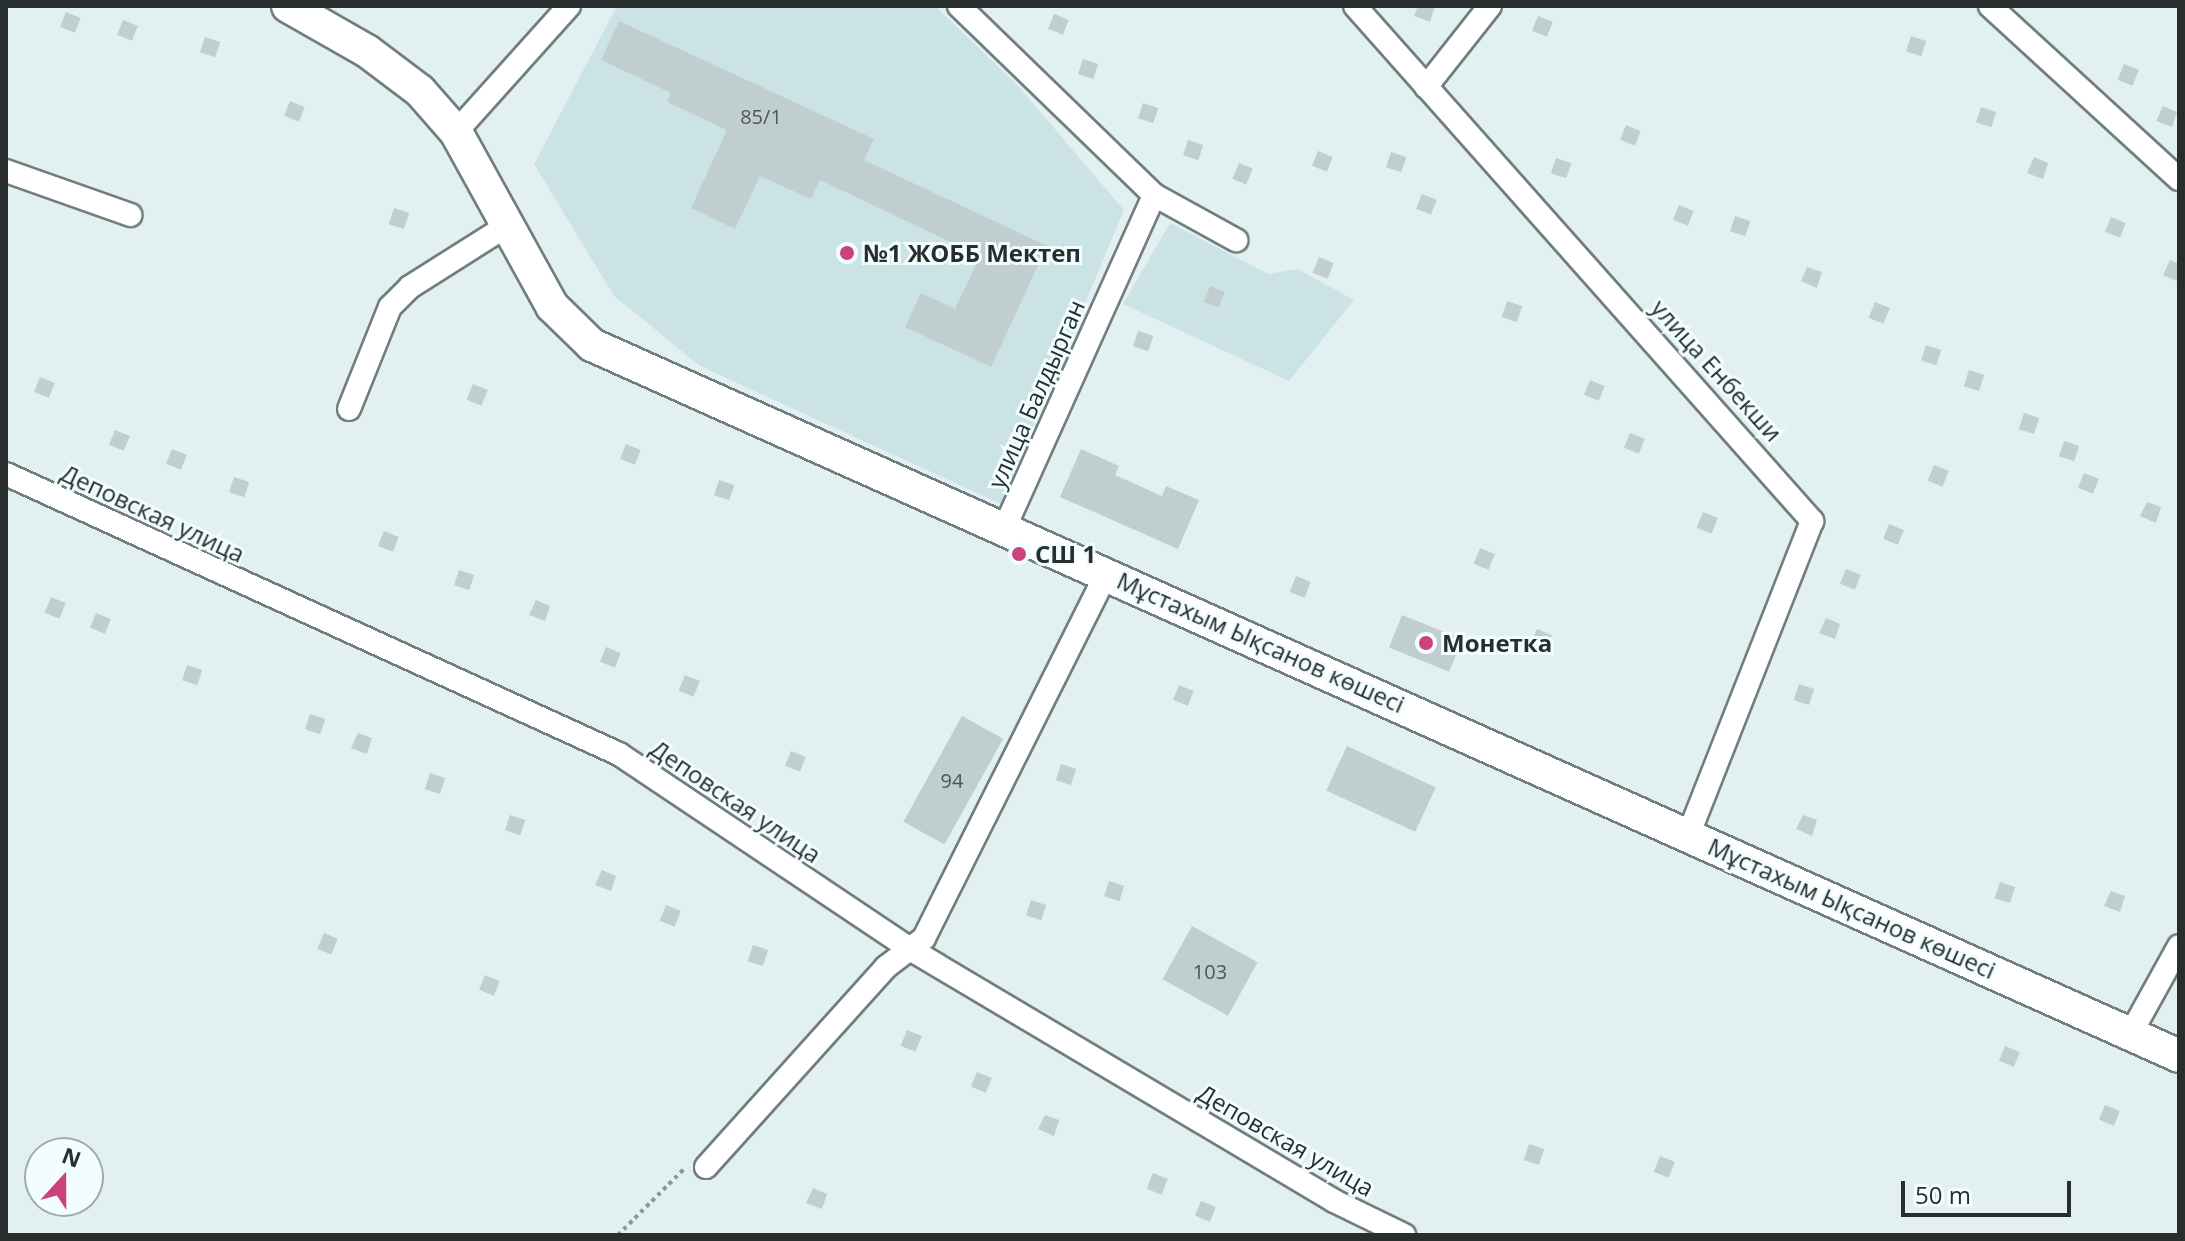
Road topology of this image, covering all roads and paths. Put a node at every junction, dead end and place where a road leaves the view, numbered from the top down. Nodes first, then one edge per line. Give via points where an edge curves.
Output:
1 (288, 6) edge
2 (569, 6) edge
3 (959, 6) edge
4 (1355, 6) edge
5 (1490, 6) edge
6 (1990, 6) edge
7 (1426, 87) junction
8 (456, 132) junction
9 (6, 171) edge
10 (2179, 179) edge
11 (1154, 195) junction
12 (130, 215) dead end
13 (505, 227) junction
14 (1236, 240) dead end
15 (349, 409) dead end
16 (6, 474) edge
17 (1005, 527) junction
18 (1107, 572) junction
19 (1689, 834) junction
20 (2179, 946) edge
21 (910, 949) junction
22 (2131, 1033) junction
23 (2179, 1056) edge
24 (710, 1163) joint
25 (618, 1235) edge
26 (1404, 1235) edge

1 - 8 main road, Мұстахым Ықсанов көшесі via 378,59 420,91
2 - 8 street
3 - 11 street
4 - 7 street, улица Енбекши
5 - 7 street
6 - 10 street
7 - 19 street, улица Енбекши via 1812,521
8 - 13 main road, Мұстахым Ықсанов көшесі
9 - 12 street
11 - 14 street
11 - 17 street, улица Балдырган
13 - 15 street via 410,287 390,307
13 - 17 main road, Мұстахым Ықсанов көшесі via 552,306 592,345
16 - 21 street, Деповская улица via 619,754
17 - 18 main road, Мұстахым Ықсанов көшесі
18 - 19 main road, Мұстахым Ықсанов көшесі
18 - 21 street via 928,931
19 - 22 main road, Мұстахым Ықсанов көшесі
20 - 22 street
21 - 24 street via 886,967
21 - 26 street, Деповская улица via 1334,1201
22 - 23 main road, Мұстахым Ықсанов көшесі
24 - 25 path via 680,1172

